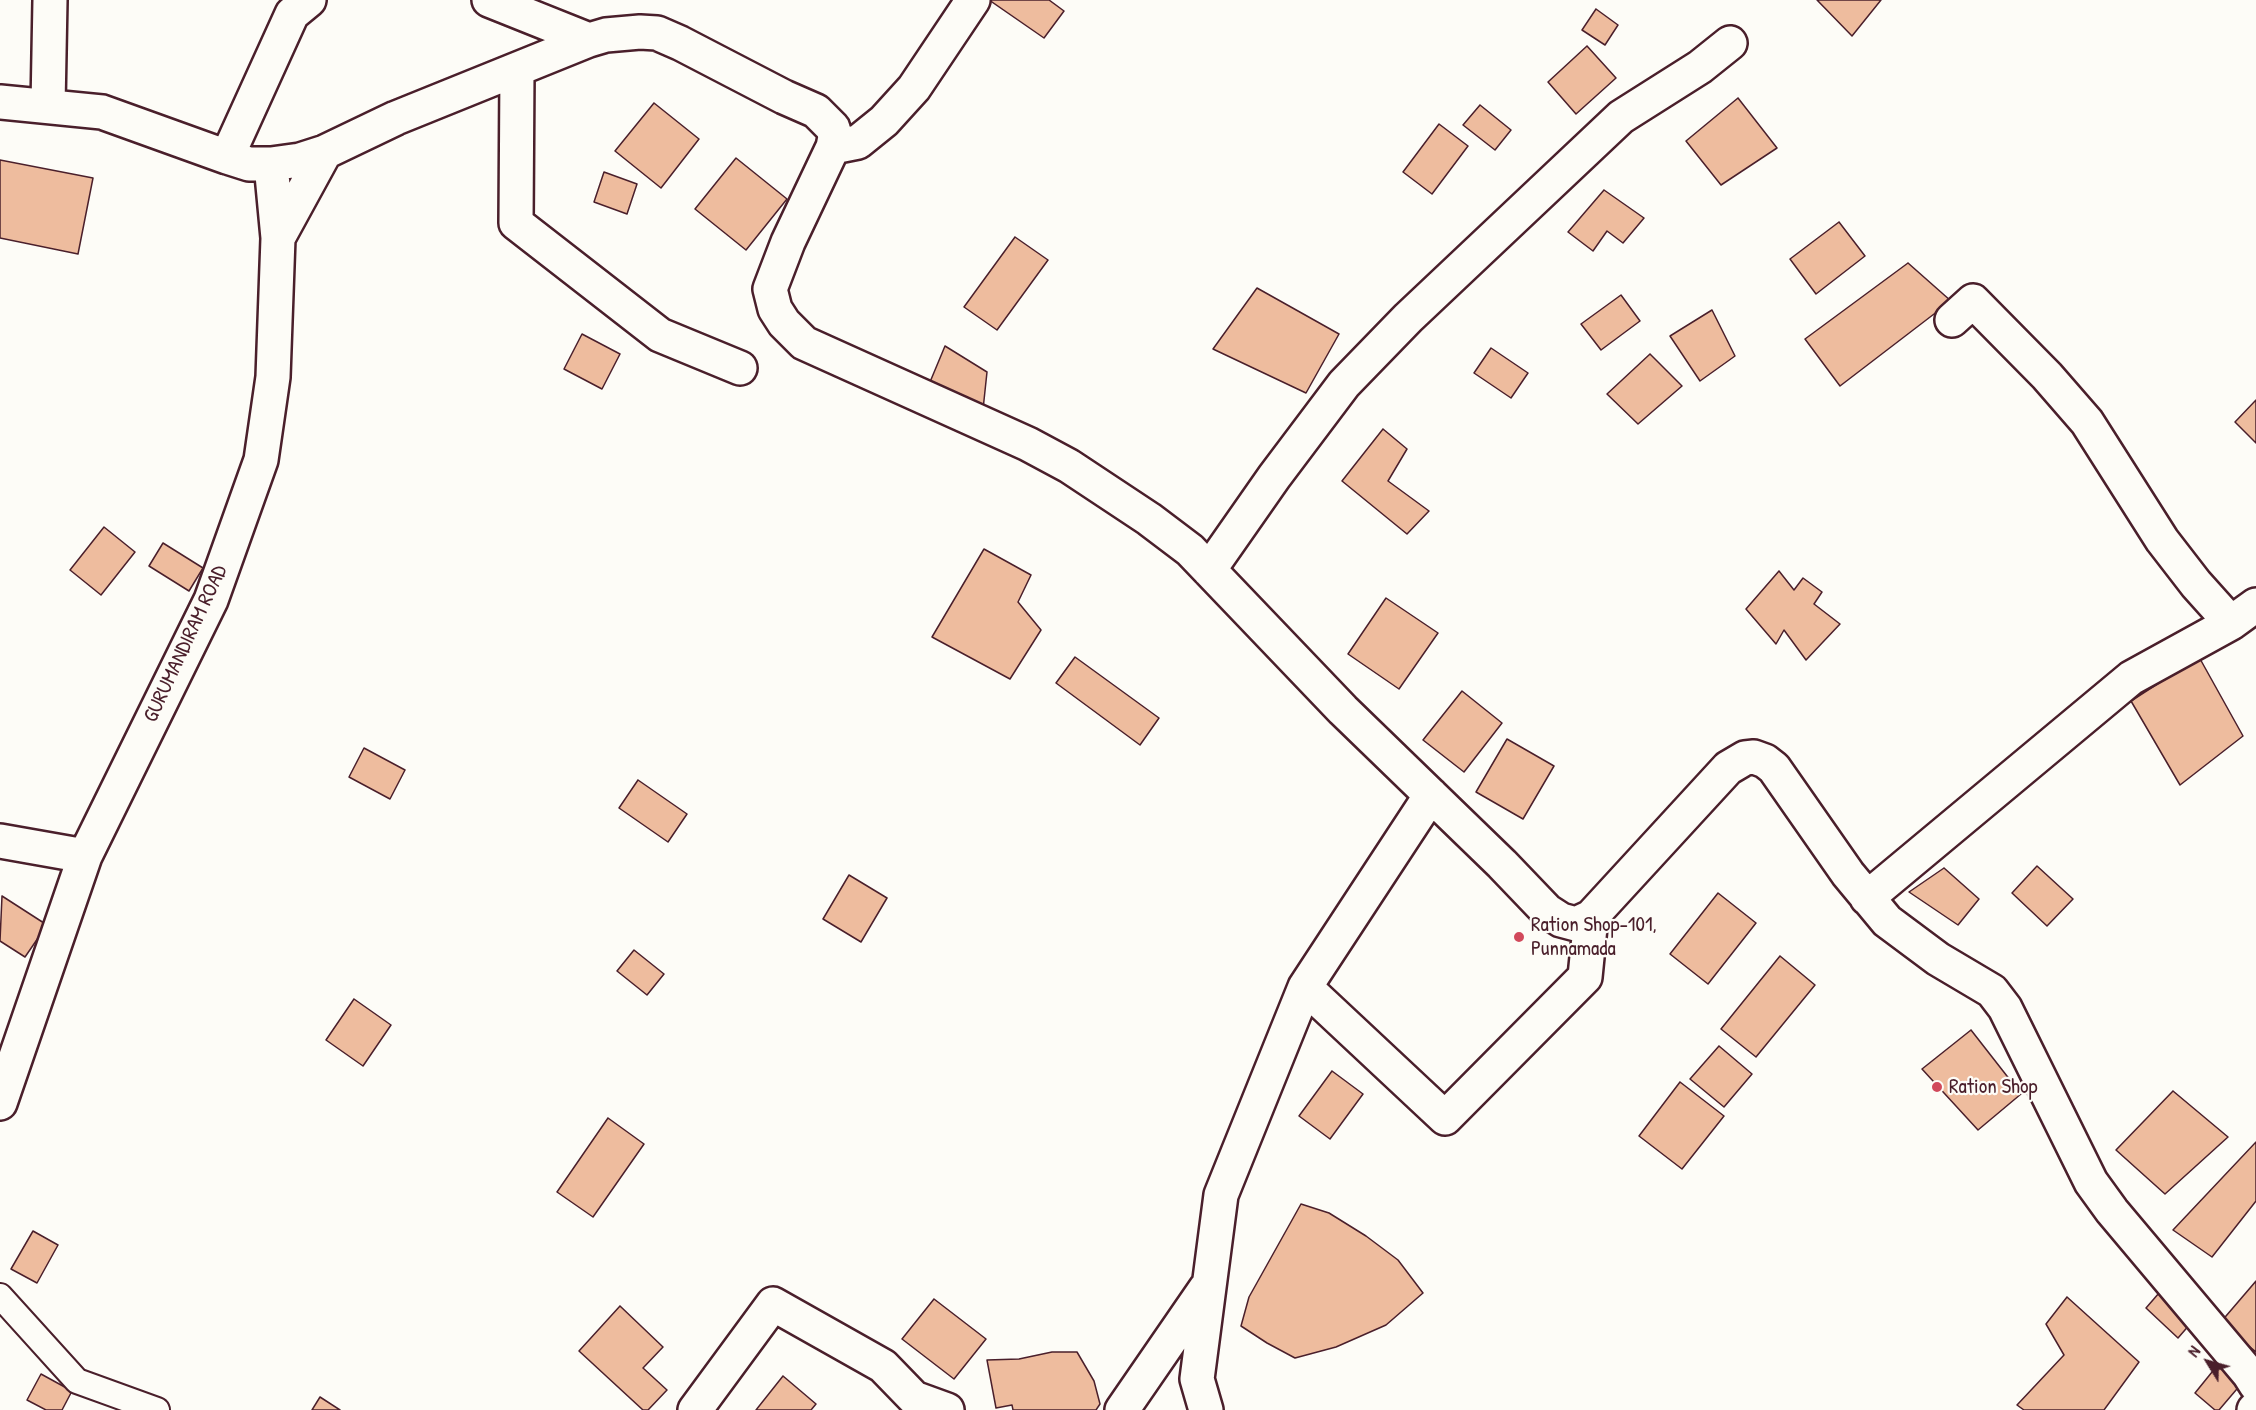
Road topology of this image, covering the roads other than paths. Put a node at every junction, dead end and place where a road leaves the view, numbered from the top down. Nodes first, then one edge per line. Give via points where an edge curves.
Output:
1 (50, 0) edge
2 (309, 0) edge
3 (489, 0) edge
4 (973, 0) edge
5 (589, 40) junction
6 (1730, 43) dead end
7 (517, 70) junction
8 (0, 102) edge
9 (48, 106) junction
10 (833, 147) junction
11 (325, 152) junction
12 (227, 157) junction
13 (272, 164) junction
14 (278, 238) junction
15 (1952, 320) dead end
16 (740, 368) dead end
17 (1209, 570) junction
18 (2244, 614) edge
19 (1431, 795) junction
20 (0, 841) edge
21 (85, 855) junction
22 (1867, 898) junction
23 (1590, 917) junction
24 (1305, 987) junction
25 (0, 1103) edge
26 (1210, 1282) junction
27 (0, 1296) edge
28 (2256, 1385) edge
29 (914, 1406) edge
30 (157, 1410) edge
31 (695, 1410) edge
32 (947, 1410) edge
33 (1122, 1410) edge
34 (1206, 1410) edge

1 - 9 street
2 - 12 street via 292,14
3 - 5 street
4 - 10 street via 914,88 884,122 858,142
5 - 7 street
5 - 10 street via 640,32 657,33 681,43 816,111 833,128
6 - 17 street via 1700,67 1621,117 1408,318 1344,384
7 - 11 street via 396,118
7 - 16 street via 516,223 660,335
8 - 9 street
9 - 12 street via 102,112
10 - 17 street via 788,242 771,289 775,309 784,323 804,343 1069,466 1157,525
11 - 13 street
11 - 14 street
12 - 13 street via 249,164
13 - 14 street, GURUMANDIRAM ROAD
14 - 21 street, GURUMANDIRAM ROAD via 273,377 261,460 211,600
15 - 18 street via 1973,301 2087,422 2162,540 2196,584
17 - 19 street
18 - 22 street via 2131,678
19 - 23 street via 1547,911 1576,924
19 - 24 street
20 - 21 street
21 - 25 street, GURUMANDIRAM ROAD
22 - 23 street via 1774,768 1754,757 1736,762 1721,775
22 - 28 street via 1912,941 1992,991 2005,1008 2091,1182
23 - 24 street via 1585,977 1445,1118
24 - 26 street via 1221,1195
26 - 33 street
26 - 34 street via 1197,1379
27 - 30 lane via 77,1381
29 - 31 street via 883,1366 773,1304
29 - 32 street

